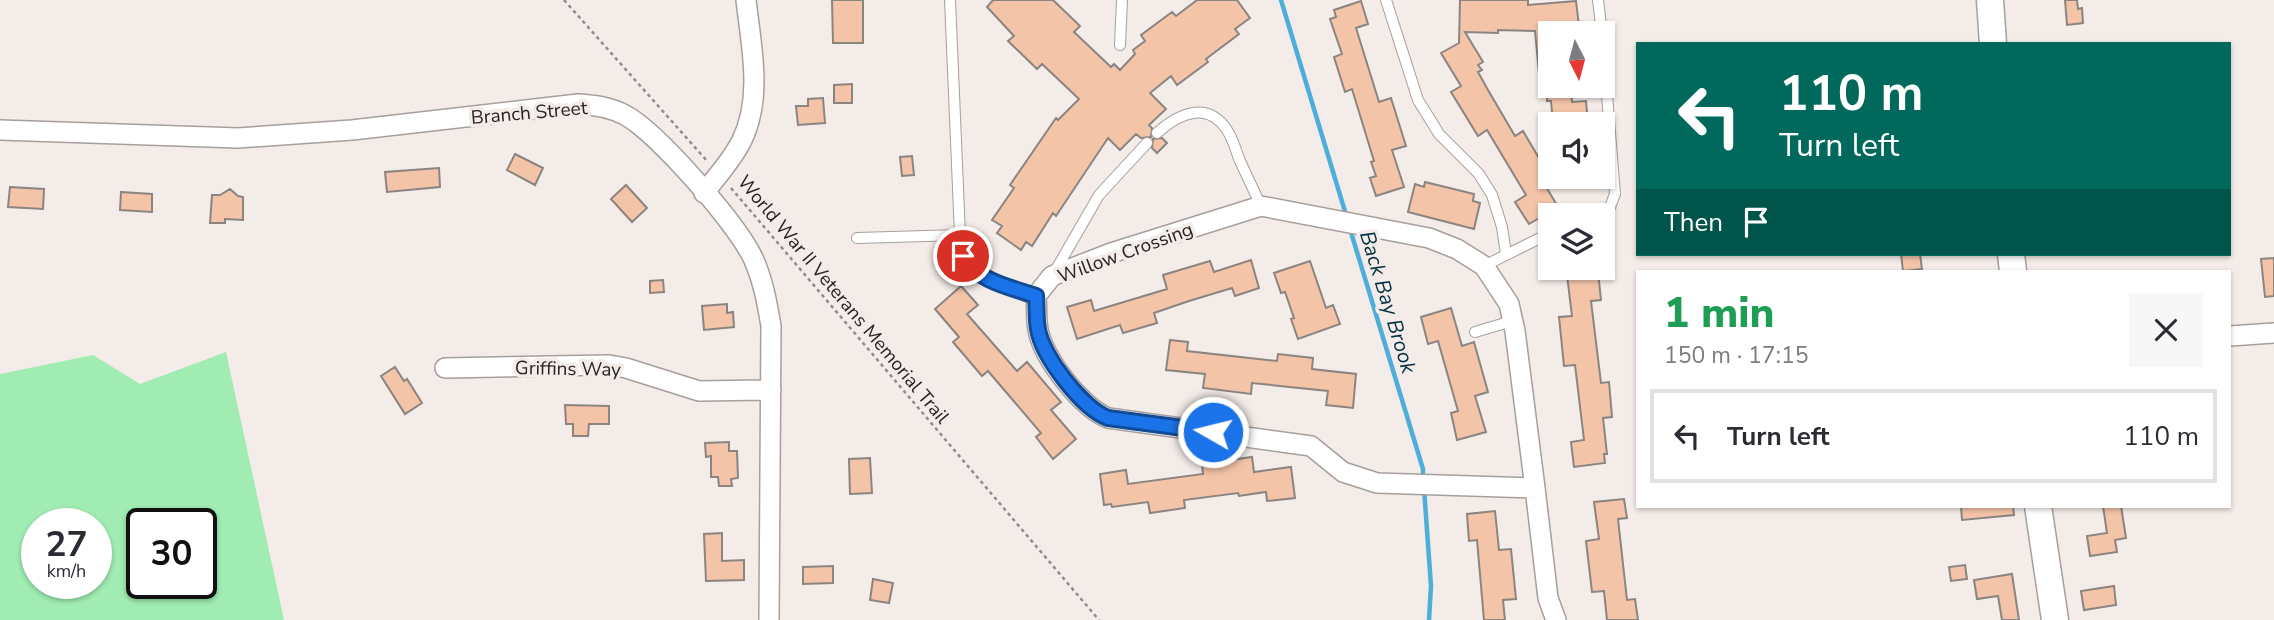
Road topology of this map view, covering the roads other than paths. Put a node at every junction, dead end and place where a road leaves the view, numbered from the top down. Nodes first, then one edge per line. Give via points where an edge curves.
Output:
1 (746, 0) edge
2 (950, 0) edge
3 (1122, 0) edge
4 (1386, 0) edge
5 (1598, 0) edge
6 (1990, 0) edge
7 (1601, 21) edge
8 (1993, 42) edge
9 (1119, 45) dead end
10 (1607, 98) edge
11 (0, 130) edge
12 (1157, 134) dead end
13 (1147, 144) dead end
14 (704, 193) junction
15 (1611, 203) edge
16 (1261, 206) junction
17 (960, 235) junction
18 (857, 238) dead end
19 (1538, 239) edge
20 (1506, 254) junction
21 (1484, 266) junction
22 (1052, 276) junction
23 (1036, 296) junction
24 (1513, 321) junction
25 (1475, 332) dead end
26 (2274, 333) edge
27 (2231, 336) edge
28 (445, 368) dead end
29 (771, 390) junction
30 (1535, 488) junction
31 (2038, 508) edge
32 (1548, 598) junction
33 (769, 620) edge
34 (1541, 620) edge
35 (1556, 620) edge
36 (2055, 620) edge

1 - 14 street via 754,97 743,140
2 - 17 lane
3 - 9 lane
4 - 20 lane via 1418,100 1439,134 1479,174 1492,195
5 - 7 lane
6 - 8 main road
10 - 15 lane via 1615,194
11 - 14 street, Branch Street via 238,138 589,105 616,111 637,123
12 - 16 lane via 1193,112 1214,118 1227,130
13 - 22 lane via 1099,195
14 - 29 street, Branch Street via 747,247 764,289 771,326
16 - 21 street, Willow Crossing via 1429,238
16 - 22 street, Willow Crossing
17 - 18 lane
17 - 23 lane via 970,268
19 - 20 lane
20 - 21 lane
21 - 24 street, Willow Crossing via 1508,304
22 - 23 street, Willow Crossing
23 - 30 street, Willow Crossing via 1038,331 1047,354 1077,393 1108,418 1311,446 1343,472 1377,484
24 - 25 lane
24 - 30 street, Willow Crossing
26 - 27 street
28 - 29 street, Griffins Way via 609,365 699,391
29 - 33 street, Branch Street
30 - 32 street, Willow Crossing
31 - 36 main road
32 - 34 street, Willow Crossing
32 - 35 street, Willow Crossing

